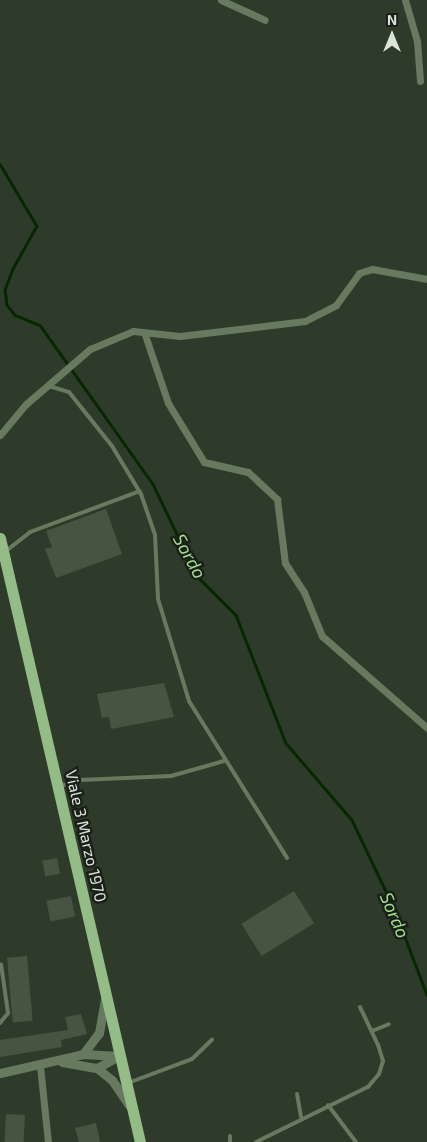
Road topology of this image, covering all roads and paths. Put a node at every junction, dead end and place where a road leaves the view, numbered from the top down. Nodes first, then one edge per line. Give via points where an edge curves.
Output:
1 (221, 0) edge
2 (405, 0) edge
3 (265, 20) dead end
4 (420, 81) dead end
5 (427, 279) edge
6 (144, 332) junction
7 (46, 386) junction
8 (0, 435) edge
9 (140, 491) junction
10 (0, 538) edge
11 (3, 553) junction
12 (427, 728) edge
13 (224, 761) junction
14 (58, 787) junction
15 (287, 858) dead end
16 (1, 964) dead end
17 (106, 990) junction
18 (360, 1007) dead end
19 (0, 1023) edge
20 (390, 1024) dead end
21 (372, 1031) junction
22 (212, 1040) dead end
23 (83, 1054) junction
24 (119, 1056) junction
25 (62, 1062) junction
26 (40, 1066) junction
27 (97, 1068) junction
28 (0, 1073) edge
29 (126, 1084) junction
30 (297, 1094) dead end
31 (328, 1105) junction
32 (133, 1113) junction
33 (301, 1117) junction
34 (230, 1136) dead end
35 (48, 1142) edge
36 (140, 1142) edge
37 (230, 1142) edge
38 (256, 1142) edge
39 (356, 1142) edge

1 - 3 street
2 - 4 street via 417,41
5 - 6 street via 372,269 350,281 326,314 305,320 180,336
6 - 7 street via 133,331 90,349
6 - 12 street via 168,403 204,462 248,472 277,499 285,563 304,592 322,636
7 - 8 street
7 - 9 lane via 58,386 69,392 112,446
9 - 11 lane via 30,532
9 - 13 lane via 155,534 155,576 169,641 189,701
10 - 11 main road, Viale 3 Marzo 1970
11 - 14 main road, Viale 3 Marzo 1970
13 - 14 lane via 170,776 80,780
13 - 15 lane
14 - 17 main road, Viale 3 Marzo 1970
16 - 19 lane via 8,1013
17 - 23 street via 99,1033
17 - 24 main road, Viale 3 Marzo 1970
18 - 21 lane
20 - 21 lane
21 - 31 lane via 383,1061 380,1074 368,1087
22 - 29 lane via 192,1059
23 - 24 street
23 - 25 street
24 - 27 street
24 - 29 main road, Viale 3 Marzo 1970
25 - 26 street
25 - 27 street
26 - 28 street
26 - 35 street
27 - 32 street via 112,1080
29 - 32 main road, Viale 3 Marzo 1970
30 - 33 lane
31 - 33 lane
31 - 39 lane
32 - 36 main road, Viale 3 Marzo 1970
33 - 38 lane
34 - 37 lane

